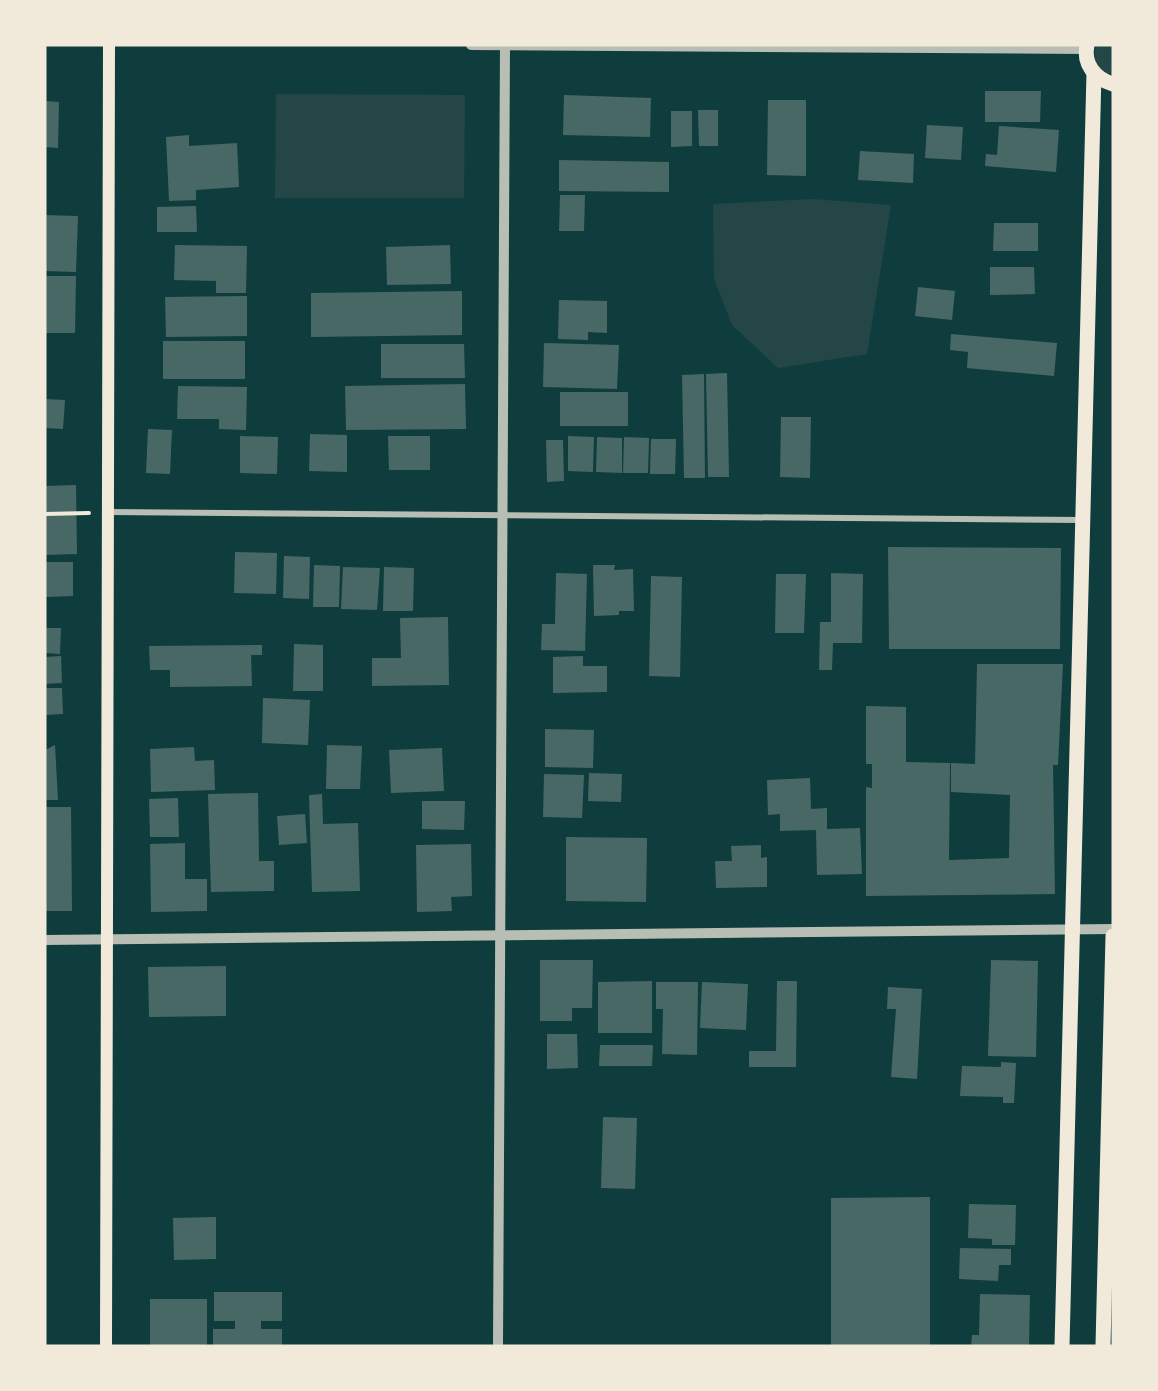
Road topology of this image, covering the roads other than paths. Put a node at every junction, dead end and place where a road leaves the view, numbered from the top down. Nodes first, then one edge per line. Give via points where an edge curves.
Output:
1 (110, 45) edge
2 (471, 45) edge
3 (505, 45) edge
4 (1087, 47) edge
5 (1094, 73) junction
6 (1113, 84) edge
7 (108, 512) junction
8 (502, 515) junction
9 (1082, 520) junction
10 (1113, 929) edge
11 (1073, 930) junction
12 (501, 935) junction
13 (1113, 936) edge
14 (107, 939) junction
15 (45, 940) edge
16 (106, 1346) edge
17 (498, 1346) edge
18 (1062, 1346) edge
19 (1103, 1346) edge

1 - 7 main road
2 - 3 street
3 - 4 street
3 - 8 street
4 - 5 main road via 1089,66
5 - 6 main road
5 - 9 main road
7 - 8 street
7 - 14 main road
8 - 9 street
8 - 12 street
9 - 11 main road
10 - 11 street
11 - 12 street
11 - 18 main road
12 - 14 street
12 - 17 street
13 - 19 main road
14 - 15 street
14 - 16 main road

